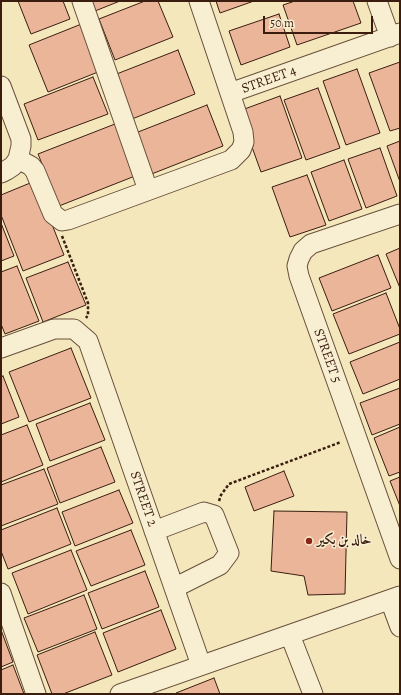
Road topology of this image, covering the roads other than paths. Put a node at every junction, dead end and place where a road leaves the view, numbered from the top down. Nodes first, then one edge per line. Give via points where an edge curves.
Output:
1 (82, 1) edge
2 (199, 1) edge
3 (377, 1) edge
4 (395, 35) edge
5 (1, 86) edge
6 (230, 93) junction
7 (18, 159) junction
8 (1, 173) edge
9 (148, 190) junction
10 (400, 214) edge
11 (1, 348) edge
12 (154, 531) junction
13 (400, 559) edge
14 (174, 588) junction
15 (1, 593) edge
16 (395, 598) edge
17 (400, 627) edge
18 (290, 635) junction
19 (201, 665) junction
20 (36, 694) edge
21 (120, 694) edge
22 (313, 694) edge

1 - 9 street
2 - 6 street, STREET 4
3 - 4 street
4 - 6 street, STREET 4
5 - 7 street via 21,139
6 - 9 street via 243,132 244,142 241,150 231,160
7 - 8 street
7 - 9 street via 35,171 53,214 62,221
10 - 13 street, STREET 5 via 311,244 303,251 297,266
11 - 12 street, STREET 2 via 54,329 74,329 88,341
12 - 14 street, STREET 2
12 - 14 street via 204,512 214,515 229,553 220,565
14 - 19 street, STREET 2
15 - 20 street
16 - 17 street
16 - 18 street
18 - 19 street
18 - 22 street
19 - 21 street

